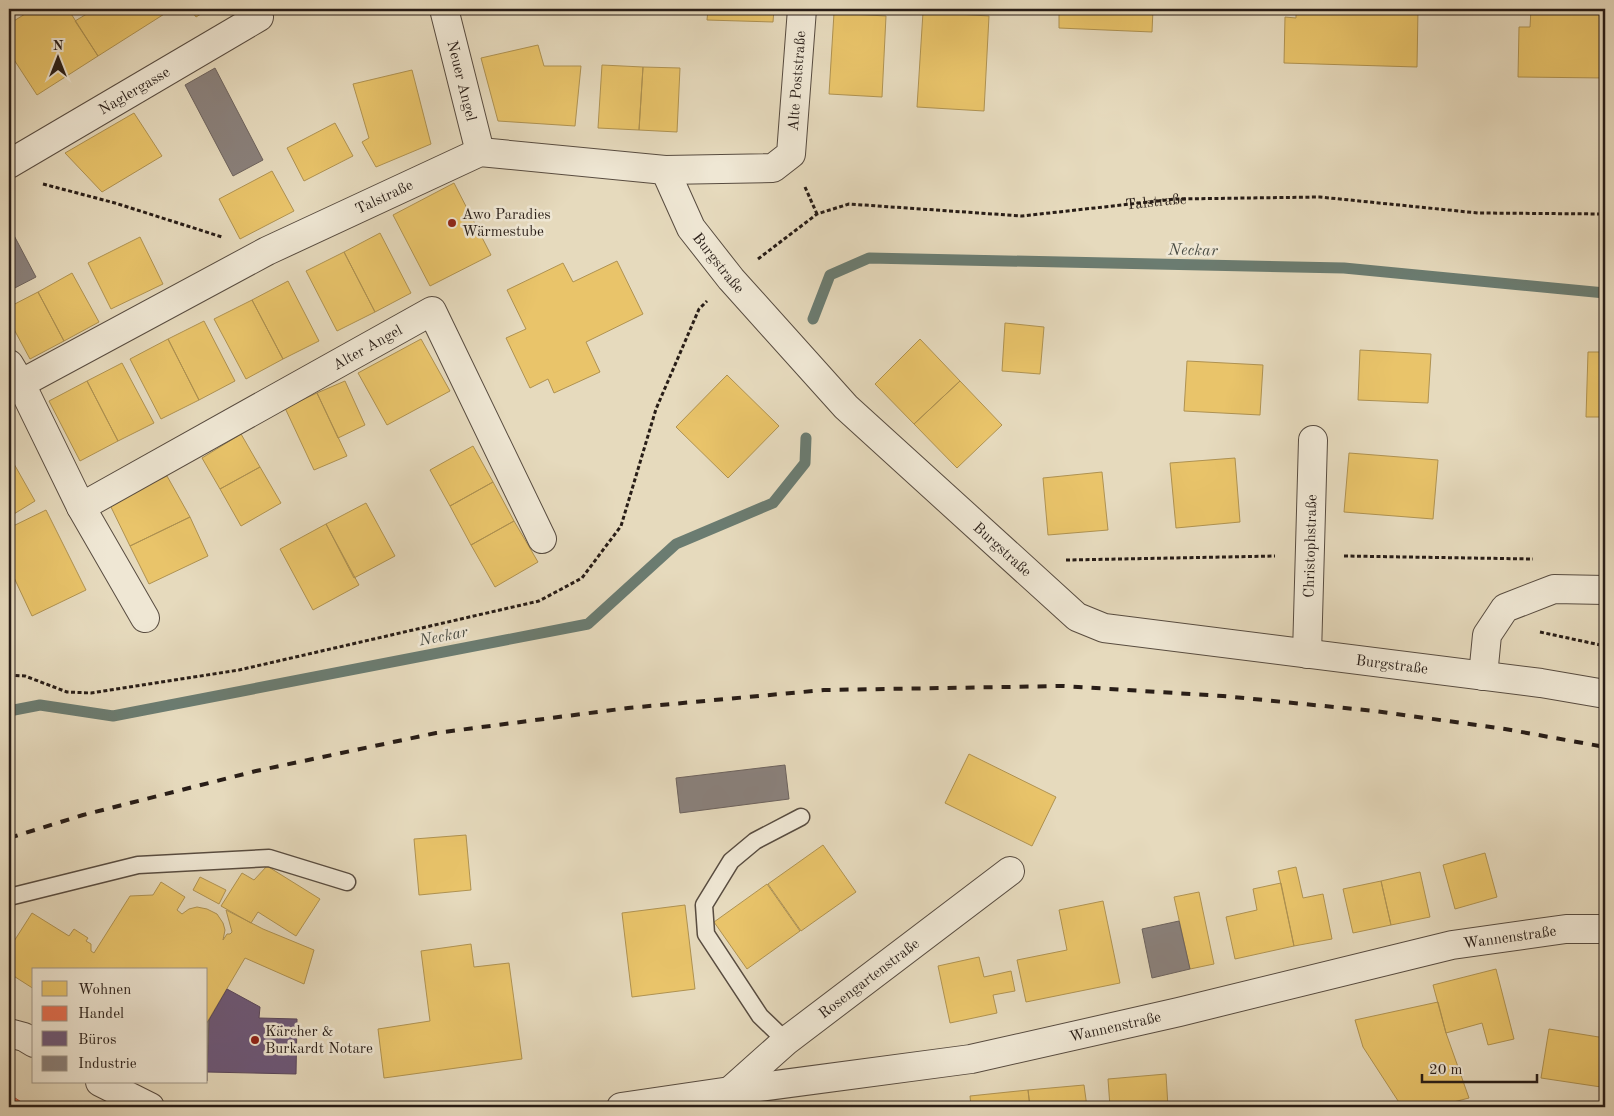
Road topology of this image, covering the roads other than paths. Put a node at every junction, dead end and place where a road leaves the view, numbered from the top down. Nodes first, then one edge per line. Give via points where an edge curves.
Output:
1 (444, 9) edge
2 (802, 9) edge
3 (259, 17) dead end
4 (480, 152) junction
5 (9, 164) edge
6 (665, 170) junction
7 (13, 379) edge
8 (1312, 440) dead end
9 (81, 507) junction
10 (542, 538) dead end
11 (1605, 590) edge
12 (145, 618) dead end
13 (1307, 654) junction
14 (1483, 676) junction
15 (1605, 694) edge
16 (801, 817) dead end
17 (1010, 870) dead end
18 (347, 882) dead end
19 (9, 897) edge
20 (1605, 929) edge
21 (9, 1033) edge
22 (786, 1041) junction
23 (32, 1042) edge
24 (104, 1084) edge
25 (730, 1091) junction
26 (150, 1107) edge
27 (621, 1107) edge

1 - 4 street, Neuer Angel
2 - 6 street, Alte Poststraße via 791,154 773,168
3 - 5 street, Naglergasse
4 - 6 street
4 - 7 street, Talstraße via 267,252
6 - 13 street, Burgstraße via 691,228 731,279 846,407 1078,617 1104,628
7 - 9 street
8 - 13 street, Christophstraße
9 - 10 street, Alter Angel via 432,311
9 - 12 street
11 - 14 street via 1554,589 1504,608 1487,636
13 - 14 street, Burgstraße
14 - 15 street, Burgstraße
16 - 22 lane via 756,841 731,861 704,904 706,934 760,1016
17 - 22 street, Rosengartenstraße
18 - 19 lane via 269,858 138,865
20 - 25 street, Wannenstraße via 1566,929 1452,945 971,1059
21 - 23 street
22 - 25 street, Rosengartenstraße
24 - 26 street
25 - 27 street, Wannenstraße

